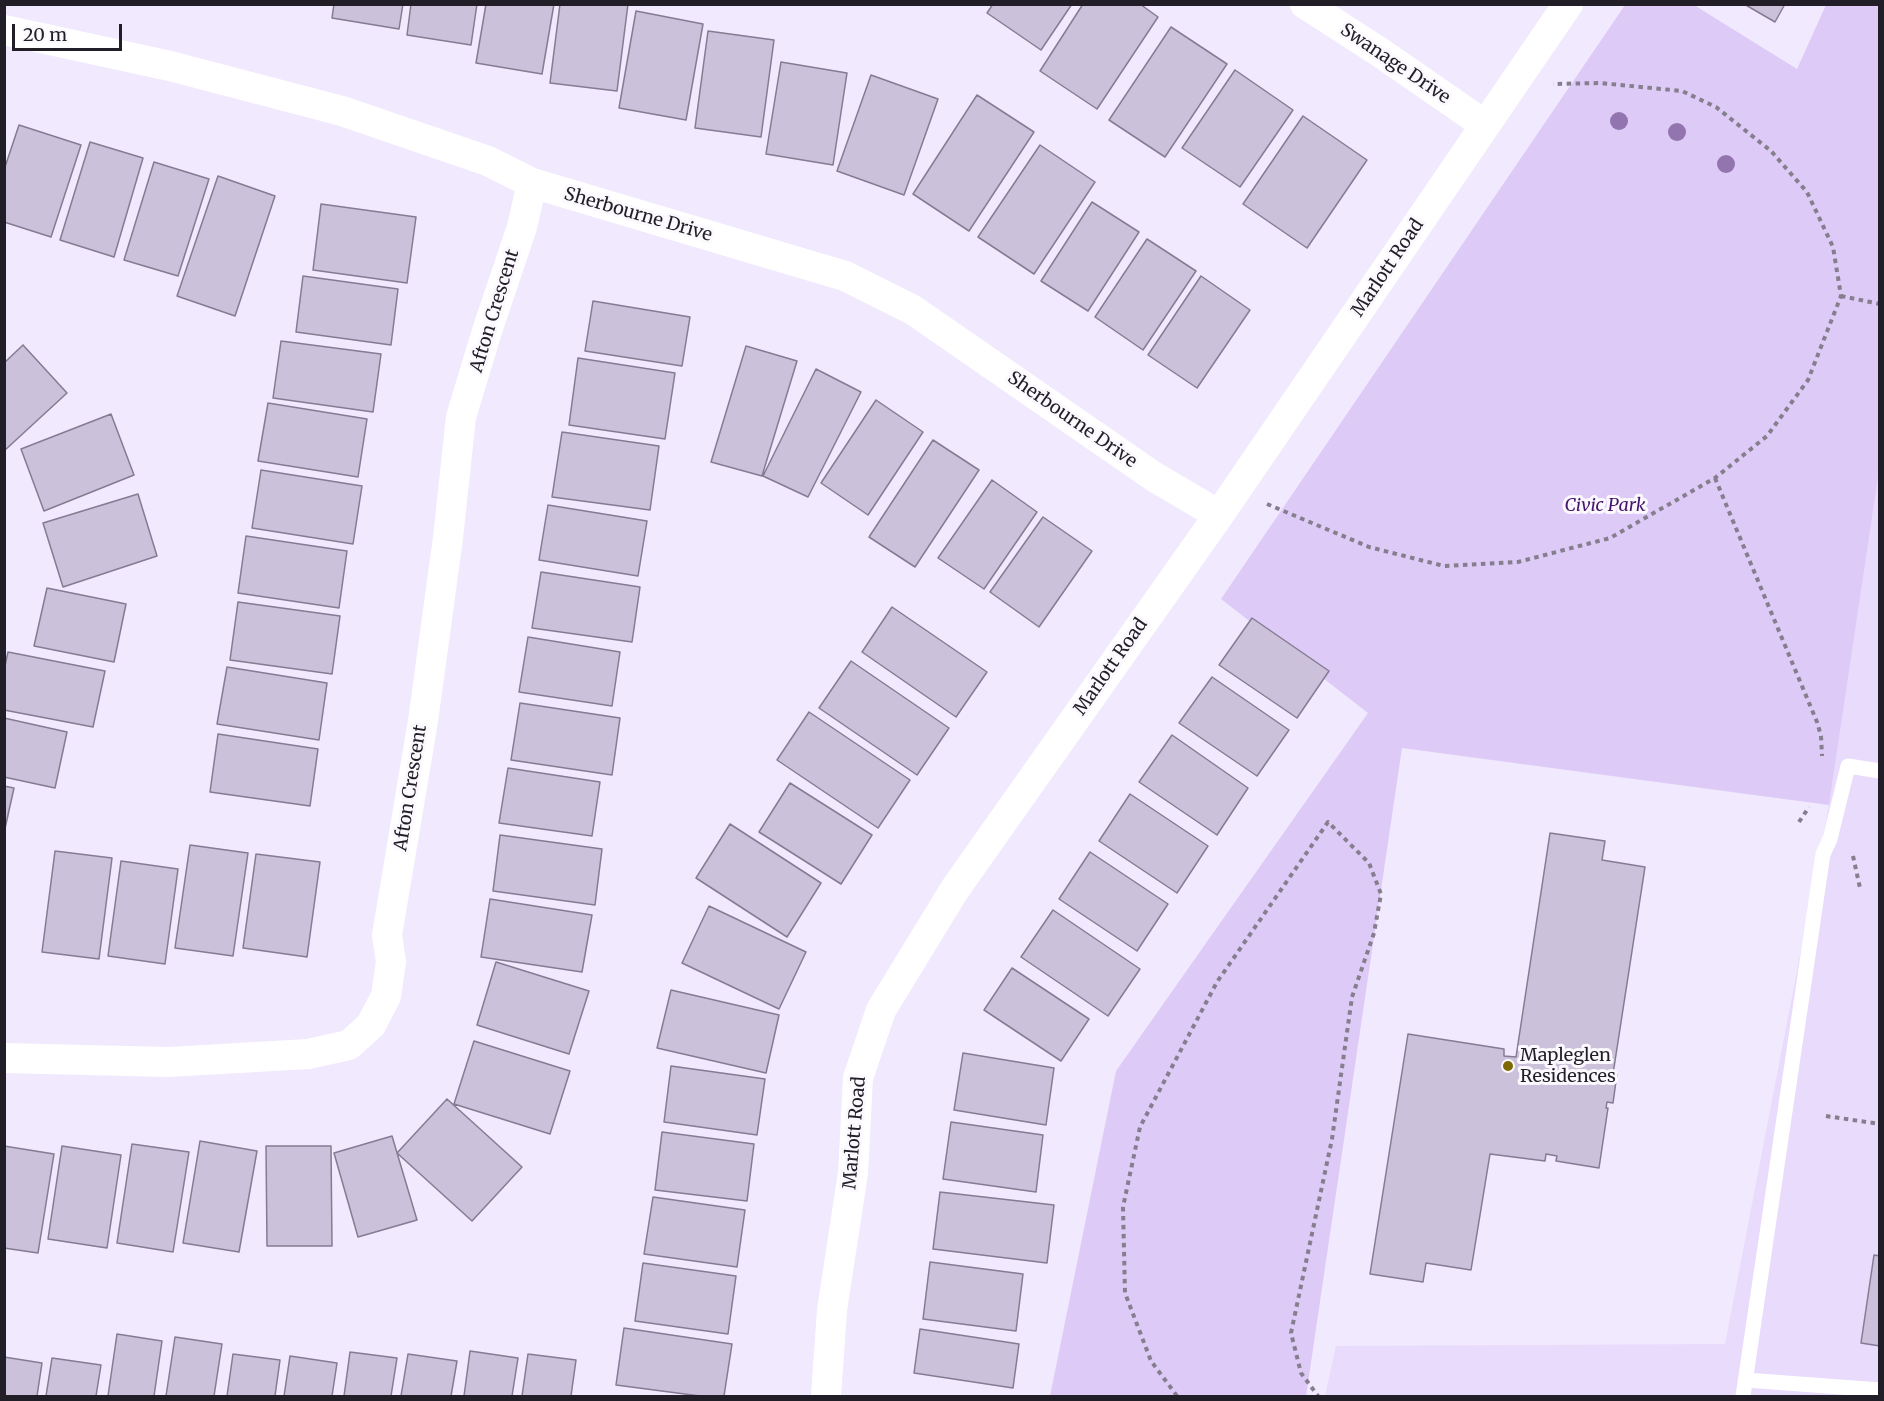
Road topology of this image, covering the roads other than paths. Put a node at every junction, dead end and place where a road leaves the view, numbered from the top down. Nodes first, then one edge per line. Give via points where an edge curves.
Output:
1 (1305, 4) edge
2 (1568, 4) edge
3 (4, 30) edge
4 (1485, 125) junction
5 (532, 183) junction
6 (1219, 516) junction
7 (1880, 771) edge
8 (4, 1058) edge
9 (1746, 1380) junction
10 (1880, 1390) edge
11 (826, 1396) edge
12 (1743, 1396) edge

1 - 4 street, Swanage Drive
2 - 4 street, Marlott Road
3 - 5 street, Sherbourne Drive via 170,66 342,111 488,161
4 - 6 street, Marlott Road
5 - 6 street, Sherbourne Drive via 845,276 913,310 1153,476
5 - 8 street, Afton Crescent via 522,227 461,417 423,721 387,935 392,962 386,996 371,1025 349,1045 308,1054 169,1062
6 - 11 street, Marlott Road via 955,889 881,1010 858,1078 853,1173 832,1310
7 - 9 lane via 1848,766 1823,854
9 - 10 lane
9 - 12 lane

